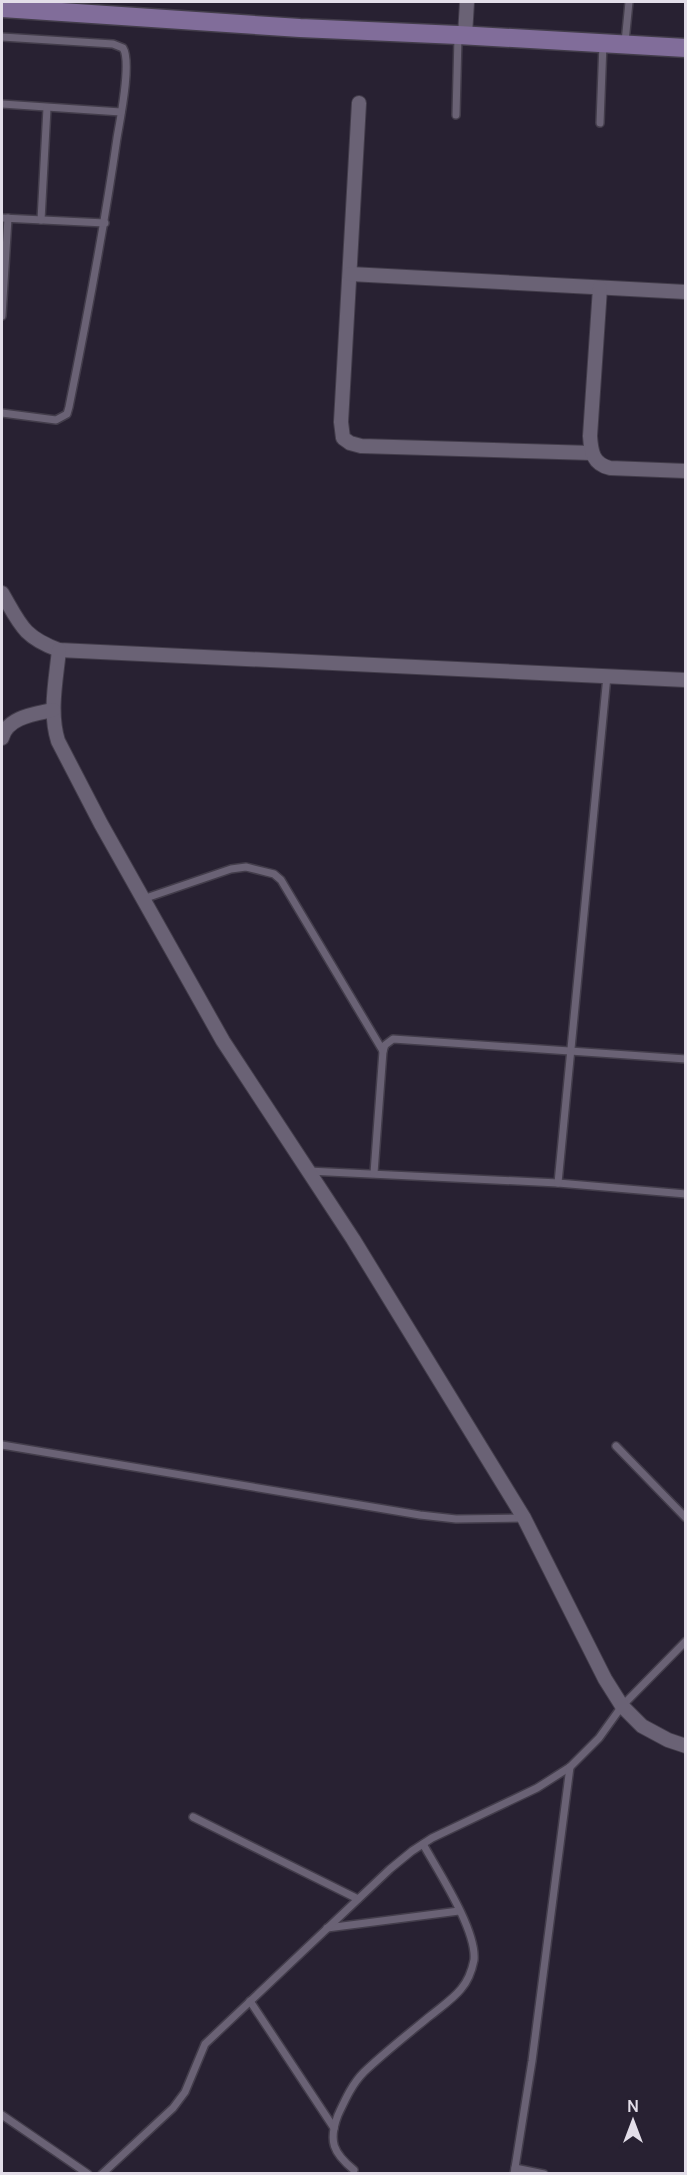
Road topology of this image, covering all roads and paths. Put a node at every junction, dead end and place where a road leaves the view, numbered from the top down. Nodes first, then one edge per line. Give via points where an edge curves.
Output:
1 (467, 2) edge
2 (629, 2) edge
3 (2, 8) edge
4 (462, 35) junction
5 (2, 37) edge
6 (603, 43) junction
7 (625, 45) junction
8 (686, 48) edge
9 (359, 103) dead end
10 (2, 104) edge
11 (47, 108) junction
12 (121, 112) junction
13 (456, 115) dead end
14 (600, 123) dead end
15 (5, 218) edge
16 (41, 220) junction
17 (105, 223) junction
18 (350, 274) junction
19 (600, 288) junction
20 (686, 292) edge
21 (2, 316) edge
22 (2, 413) edge
23 (592, 453) junction
24 (686, 471) edge
25 (2, 593) edge
26 (59, 650) junction
27 (608, 676) junction
28 (686, 680) edge
29 (53, 710) junction
30 (2, 738) edge
31 (143, 899) junction
32 (570, 1050) junction
33 (383, 1051) junction
34 (686, 1059) edge
35 (308, 1170) junction
36 (374, 1173) junction
37 (558, 1183) junction
38 (686, 1194) edge
39 (2, 1445) edge
40 (616, 1446) dead end
41 (524, 1518) junction
42 (686, 1518) edge
43 (686, 1641) edge
44 (622, 1707) junction
45 (686, 1746) edge
46 (570, 1767) junction
47 (193, 1817) dead end
48 (423, 1844) junction
49 (358, 1899) junction
50 (459, 1911) junction
51 (327, 1928) junction
52 (250, 2001) junction
53 (2, 2115) edge
54 (334, 2128) junction
55 (354, 2170) dead end
56 (514, 2171) edge
57 (88, 2174) edge
58 (102, 2174) edge
59 (544, 2174) edge

1 - 4 street
2 - 7 lane
3 - 4 street
4 - 6 street
4 - 13 lane
5 - 12 lane via 113,44 123,48 127,57
6 - 7 street
6 - 14 lane
7 - 8 street
9 - 18 street
10 - 11 lane
11 - 12 lane
11 - 16 lane
12 - 17 lane
15 - 16 lane
15 - 21 lane
16 - 17 lane
17 - 22 lane via 67,414 56,420
18 - 19 street
18 - 23 street via 341,429 346,441 361,446
19 - 20 street
19 - 23 street
23 - 24 street via 599,464 610,468
25 - 26 street via 24,631
26 - 27 street
26 - 29 street
27 - 28 street
27 - 32 lane
29 - 30 street via 16,721 5,728
29 - 31 street via 58,741
31 - 33 lane via 231,869 246,867 274,874
31 - 35 street via 223,1041
32 - 33 lane via 396,1039 387,1042
32 - 34 lane
32 - 37 lane
33 - 36 lane
35 - 36 lane
35 - 41 street
36 - 37 lane
37 - 38 lane
39 - 41 lane via 420,1515
40 - 42 lane
41 - 44 street
43 - 44 lane
44 - 45 street via 642,1726
44 - 46 lane
46 - 48 lane via 537,1788
46 - 56 lane
47 - 49 lane
48 - 49 lane
48 - 50 lane
49 - 51 lane
50 - 51 lane
50 - 54 lane via 473,1943 468,1978 451,1999 363,2074 344,2102
51 - 52 lane
52 - 54 lane
52 - 58 lane via 205,2043 185,2092 173,2108
53 - 57 lane
54 - 55 lane via 337,2154
56 - 59 lane

